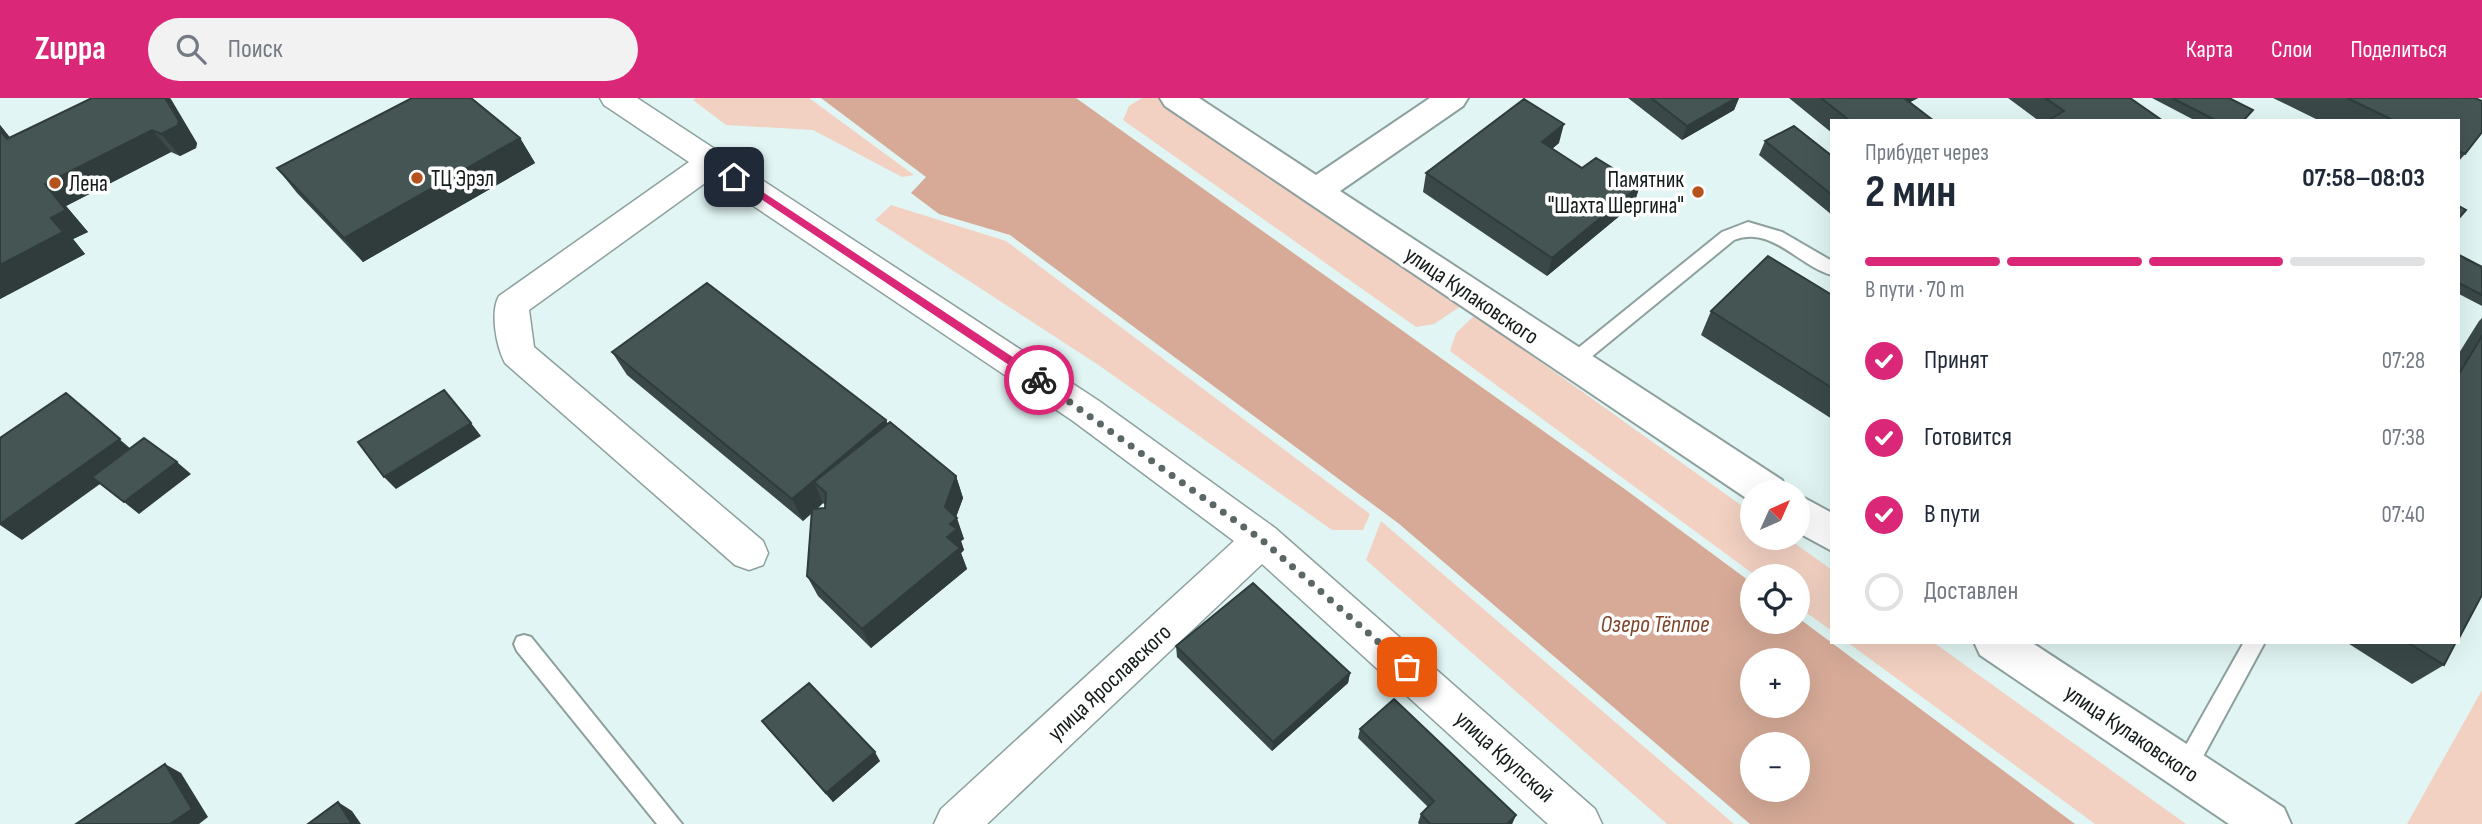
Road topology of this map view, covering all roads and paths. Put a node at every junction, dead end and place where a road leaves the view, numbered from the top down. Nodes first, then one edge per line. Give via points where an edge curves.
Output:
1 (615, 98) edge
2 (1176, 98) edge
3 (1452, 98) edge
4 (712, 162) junction
5 (1316, 191) junction
6 (1830, 268) edge
7 (1573, 362) junction
8 (1750, 480) edge
9 (1810, 520) edge
10 (1830, 533) edge
11 (1262, 540) junction
12 (749, 553) dead end
13 (524, 643) dead end
14 (1998, 644) edge
15 (2255, 644) edge
16 (2185, 768) junction
17 (671, 824) edge
18 (956, 824) edge
19 (1580, 824) edge
20 (2268, 824) edge

1 - 4 street, улица Крупской
2 - 5 street, улица Кулаковского
3 - 5 street
4 - 11 street, улица Крупской via 1086,411
4 - 12 street via 511,305 517,353
5 - 7 street, улица Кулаковского
6 - 7 lane via 1776,236 1748,228 1728,236
7 - 8 street, улица Кулаковского
9 - 10 street
11 - 18 street, улица Ярославского
11 - 19 street, улица Крупской
13 - 17 lane
14 - 16 street, улица Кулаковского
15 - 16 lane
16 - 20 street, улица Кулаковского

